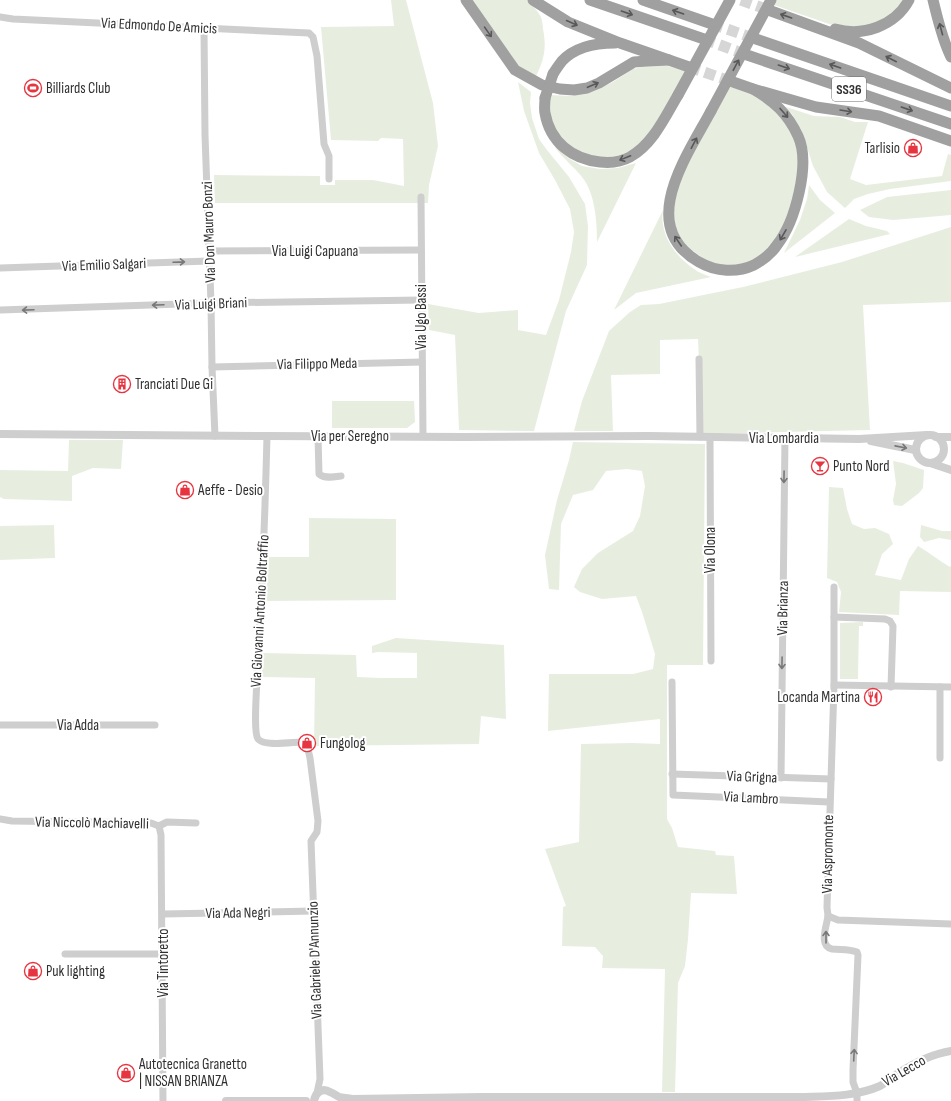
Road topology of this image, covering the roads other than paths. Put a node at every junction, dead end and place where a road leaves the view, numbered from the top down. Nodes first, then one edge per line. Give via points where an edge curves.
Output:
1 (466, 0) edge
2 (533, 0) edge
3 (590, 0) edge
4 (643, 0) edge
5 (730, 0) edge
6 (909, 0) edge
7 (933, 0) edge
8 (771, 5) edge
9 (0, 17) edge
10 (8, 19) junction
11 (0, 21) edge
12 (801, 21) junction
13 (712, 24) tunnel mouth
14 (204, 29) junction
15 (704, 39) tunnel mouth
16 (756, 39) tunnel mouth
17 (620, 43) junction
18 (747, 54) tunnel mouth
19 (951, 58) edge
20 (669, 60) junction
21 (689, 67) tunnel mouth
22 (732, 82) tunnel mouth
23 (951, 88) edge
24 (753, 89) junction
25 (951, 106) edge
26 (951, 124) edge
27 (951, 142) edge
28 (328, 179) dead end
29 (421, 197) dead end
30 (421, 250) junction
31 (209, 251) junction
32 (209, 261) junction
33 (0, 268) edge
34 (421, 300) junction
35 (211, 303) junction
36 (0, 310) edge
37 (699, 359) dead end
38 (422, 362) junction
39 (212, 366) junction
40 (0, 434) edge
41 (927, 435) junction
42 (215, 436) junction
43 (267, 436) junction
44 (318, 436) junction
45 (423, 436) junction
46 (936, 437) junction
47 (951, 437) edge
48 (700, 438) junction
49 (710, 438) junction
50 (785, 438) junction
51 (859, 439) junction
52 (916, 450) junction
53 (943, 450) junction
54 (930, 463) junction
55 (951, 470) edge
56 (341, 476) dead end
57 (834, 587) dead end
58 (834, 617) junction
59 (711, 661) dead end
60 (672, 682) dead end
61 (834, 685) junction
62 (892, 687) junction
63 (940, 687) junction
64 (951, 687) edge
65 (0, 725) edge
66 (155, 725) dead end
67 (940, 758) dead end
68 (672, 774) junction
69 (781, 778) junction
70 (831, 779) junction
71 (829, 802) junction
72 (0, 819) edge
73 (12, 821) junction
74 (196, 823) dead end
75 (0, 824) edge
76 (159, 826) junction
77 (311, 841) joint
78 (314, 911) junction
79 (163, 914) junction
80 (828, 916) junction
81 (951, 924) edge
82 (65, 954) dead end
83 (162, 954) junction
84 (951, 1051) edge
85 (318, 1095) edge
86 (857, 1097) edge
87 (334, 1098) edge
88 (352, 1099) junction
89 (663, 1099) edge
90 (163, 1101) edge
91 (226, 1101) edge
92 (305, 1101) edge
93 (342, 1101) edge

1 -> 20 highway via 515,70 542,85 574,90 587,88 634,62
2 -> 17 highway via 568,22
3 -> 15 highway
13 -> 4 highway
5 -> 17 highway, bridge via 655,134 642,148 629,157 616,161 590,161 577,157 564,149 548,126 544,112 545,98 553,74 563,60 574,51 602,43
6 - 12 highway via 895,18 868,31 838,30
19 -> 7 highway
12 -> 8 highway
24 -> 8 highway, bridge via 768,97 777,106 799,137 803,157 802,178 787,229 777,246 766,257 742,270 716,269 691,257 680,246 668,218 669,200 677,174
9 - 10 street, Via Edmondo De Amicis
10 - 11 street, Via Edmondo De Amicis
10 - 14 street, Via Edmondo De Amicis
23 -> 12 highway via 859,43
14 - 28 street, Via Edmondo De Amicis via 309,33 314,37 324,144 329,156
14 - 31 street, Via Don Mauro Bonzi
25 -> 16 highway, SS36
17 - 20 highway
18 -> 26 highway, SS36
20 - 21 highway
22 - 24 highway
24 -> 27 highway via 816,107 879,116
29 - 30 street, Via Ugo Bassi
30 - 31 street, Via Luigi Capuana
30 - 34 street, Via Ugo Bassi
31 - 32 street, Via Don Mauro Bonzi
33 -> 32 street, Via Emilio Salgari
32 - 35 street, Via Don Mauro Bonzi
34 - 35 street, Via Luigi Briani
34 - 38 street, Via Ugo Bassi
35 -> 36 street, Via Luigi Briani
35 - 39 street, Via Don Mauro Bonzi
37 - 48 street
38 - 39 street, Via Filippo Meda
38 - 45 street, Via Ugo Bassi
39 - 42 street, Via Don Mauro Bonzi
40 - 42 street, Via per Seregno
41 - 46 street, Via Lombardia
41 - 51 street, Via Lombardia
41 - 52 street via 918,441
42 - 43 street, Via per Seregno
43 - 44 street, Via per Seregno
43 - 77 street, Via Giovanni Antonio Boltraffio via 256,735 262,742 302,742 307,745 318,821 317,832
44 - 45 street, Via per Seregno
44 - 56 street via 319,474 325,477
45 - 48 street, Via per Seregno
46 - 47 street, Via Lombardia
46 - 53 street via 942,443
47 - 53 street, Via Lombardia
48 - 49 street, Via per Seregno
49 - 50 street, Via Lombardia
49 - 59 street, Via Olona
50 - 51 street, Via Lombardia
50 -> 69 street, Via Brianza
51 -> 52 street, Via Lombardia
52 - 54 street via 921,460
53 - 54 street, Via Lombardia via 939,459
53 - 55 street via 945,463
54 - 55 street
57 - 58 street, Via Aspromonte
58 - 61 street, Via Aspromonte
58 - 62 street via 890,621 893,626
60 - 68 street
61 - 62 street
61 - 70 street, Via Aspromonte
62 - 63 street
63 - 64 street
63 - 67 street
65 - 66 street, Via Adda
68 - 69 street, Via Grigna
68 - 71 street, Via Lambro via 673,795
69 - 70 street, Via Grigna
70 - 71 street, Via Aspromonte
71 - 80 street, Via Aspromonte
72 - 73 street, Via Niccolò Machiavelli
73 - 75 street, Via Niccolò Machiavelli
73 - 76 street, Via Niccolò Machiavelli via 151,823
74 - 76 street, Via Niccolò Machiavelli via 167,822
76 - 79 street, Via Tintoretto
77 - 78 street, Via Gabriele D'Annunzio
78 - 79 street, Via Ada Negri
78 - 85 street, Via Gabriele D'Annunzio via 320,1080
79 - 83 street, Via Tintoretto
80 - 81 street via 838,920
86 -> 80 street, Via Aspromonte via 853,1070 858,955 852,950 827,947 824,941
82 - 83 street
83 - 90 street, Via Tintoretto
84 - 86 street, Via Lecco via 928,1057
85 - 87 street via 330,1092
85 - 92 street
86 - 89 street, Via Lecco
87 - 88 street via 338,1096
88 - 89 street, Via Lecco
88 - 93 street
91 - 92 street

